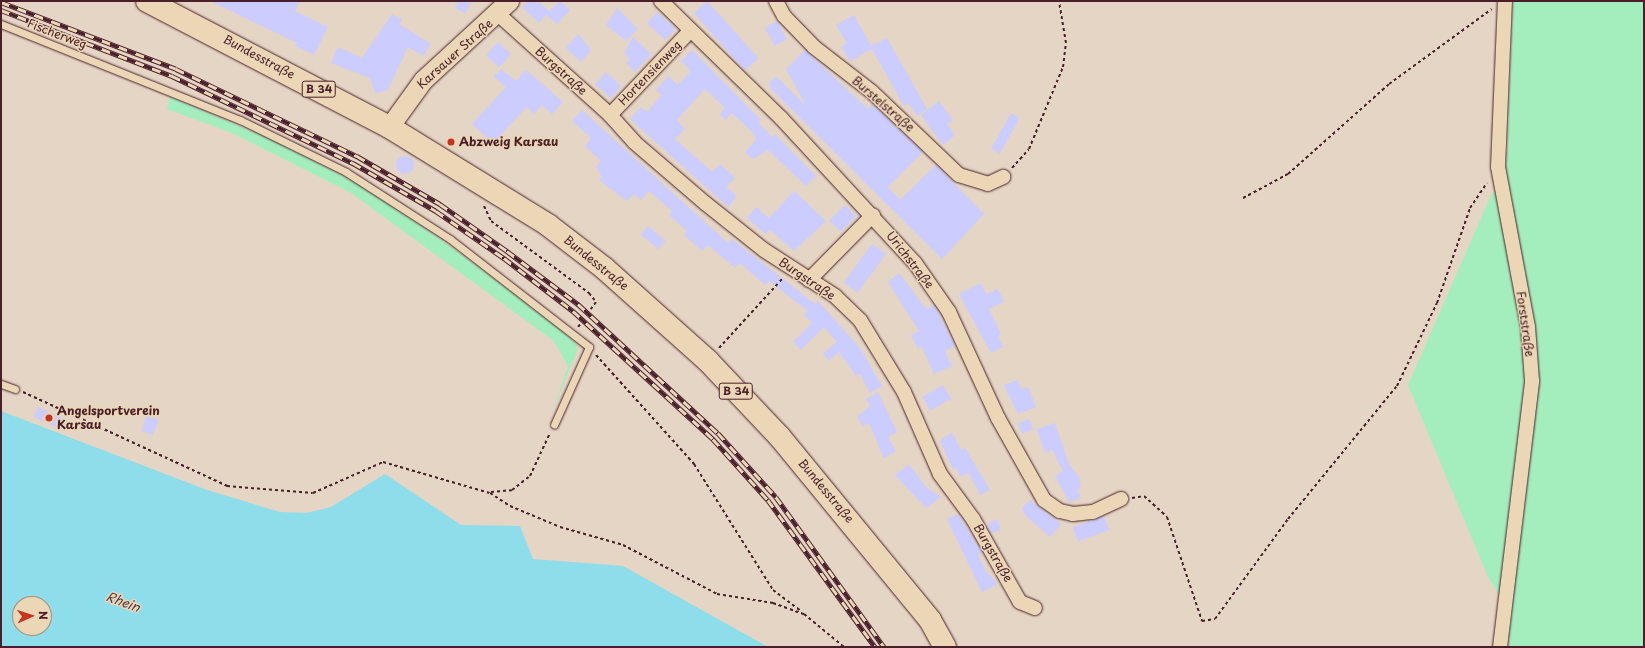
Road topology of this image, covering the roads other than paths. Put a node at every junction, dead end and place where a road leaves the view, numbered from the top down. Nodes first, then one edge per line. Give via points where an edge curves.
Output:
1 (660, 1) edge
2 (776, 1) edge
3 (1501, 3) edge
4 (160, 4) edge
5 (504, 8) edge
6 (1, 24) edge
7 (691, 30) junction
8 (610, 115) junction
9 (389, 127) junction
10 (1003, 177) road end
11 (873, 215) junction
12 (809, 280) junction
13 (1, 384) edge
14 (15, 388) road end
15 (554, 425) road end
16 (1121, 499) road end
17 (1034, 608) dead end
18 (945, 647) edge
19 (1500, 647) edge

1 - 7 street, Urichstraße
2 - 10 street, Burstelstraße via 784,16 814,47 872,92 959,175 988,184
3 - 19 street, Forststraße via 1498,167 1528,327 1532,381
4 - 9 main road, Bundesstraße / B 34
5 - 8 street, Burgstraße
5 - 9 street, Karsauer Straße via 423,80
6 - 15 lane, Fischerweg via 240,120 346,172 450,240 589,347
7 - 8 street, Hortensienweg
7 - 11 street, Urichstraße
8 - 12 street, Burgstraße via 634,142 705,203 764,250
9 - 18 main road, Bundesstraße / B 34 via 548,225 604,268 708,361 835,502 930,620
11 - 12 street
11 - 16 street, Urichstraße via 915,263 948,312 998,418 1044,500 1060,511 1073,514 1093,512
12 - 17 street, Burgstraße via 835,296 860,320 904,392 940,474 973,519 1020,602
13 - 14 lane

